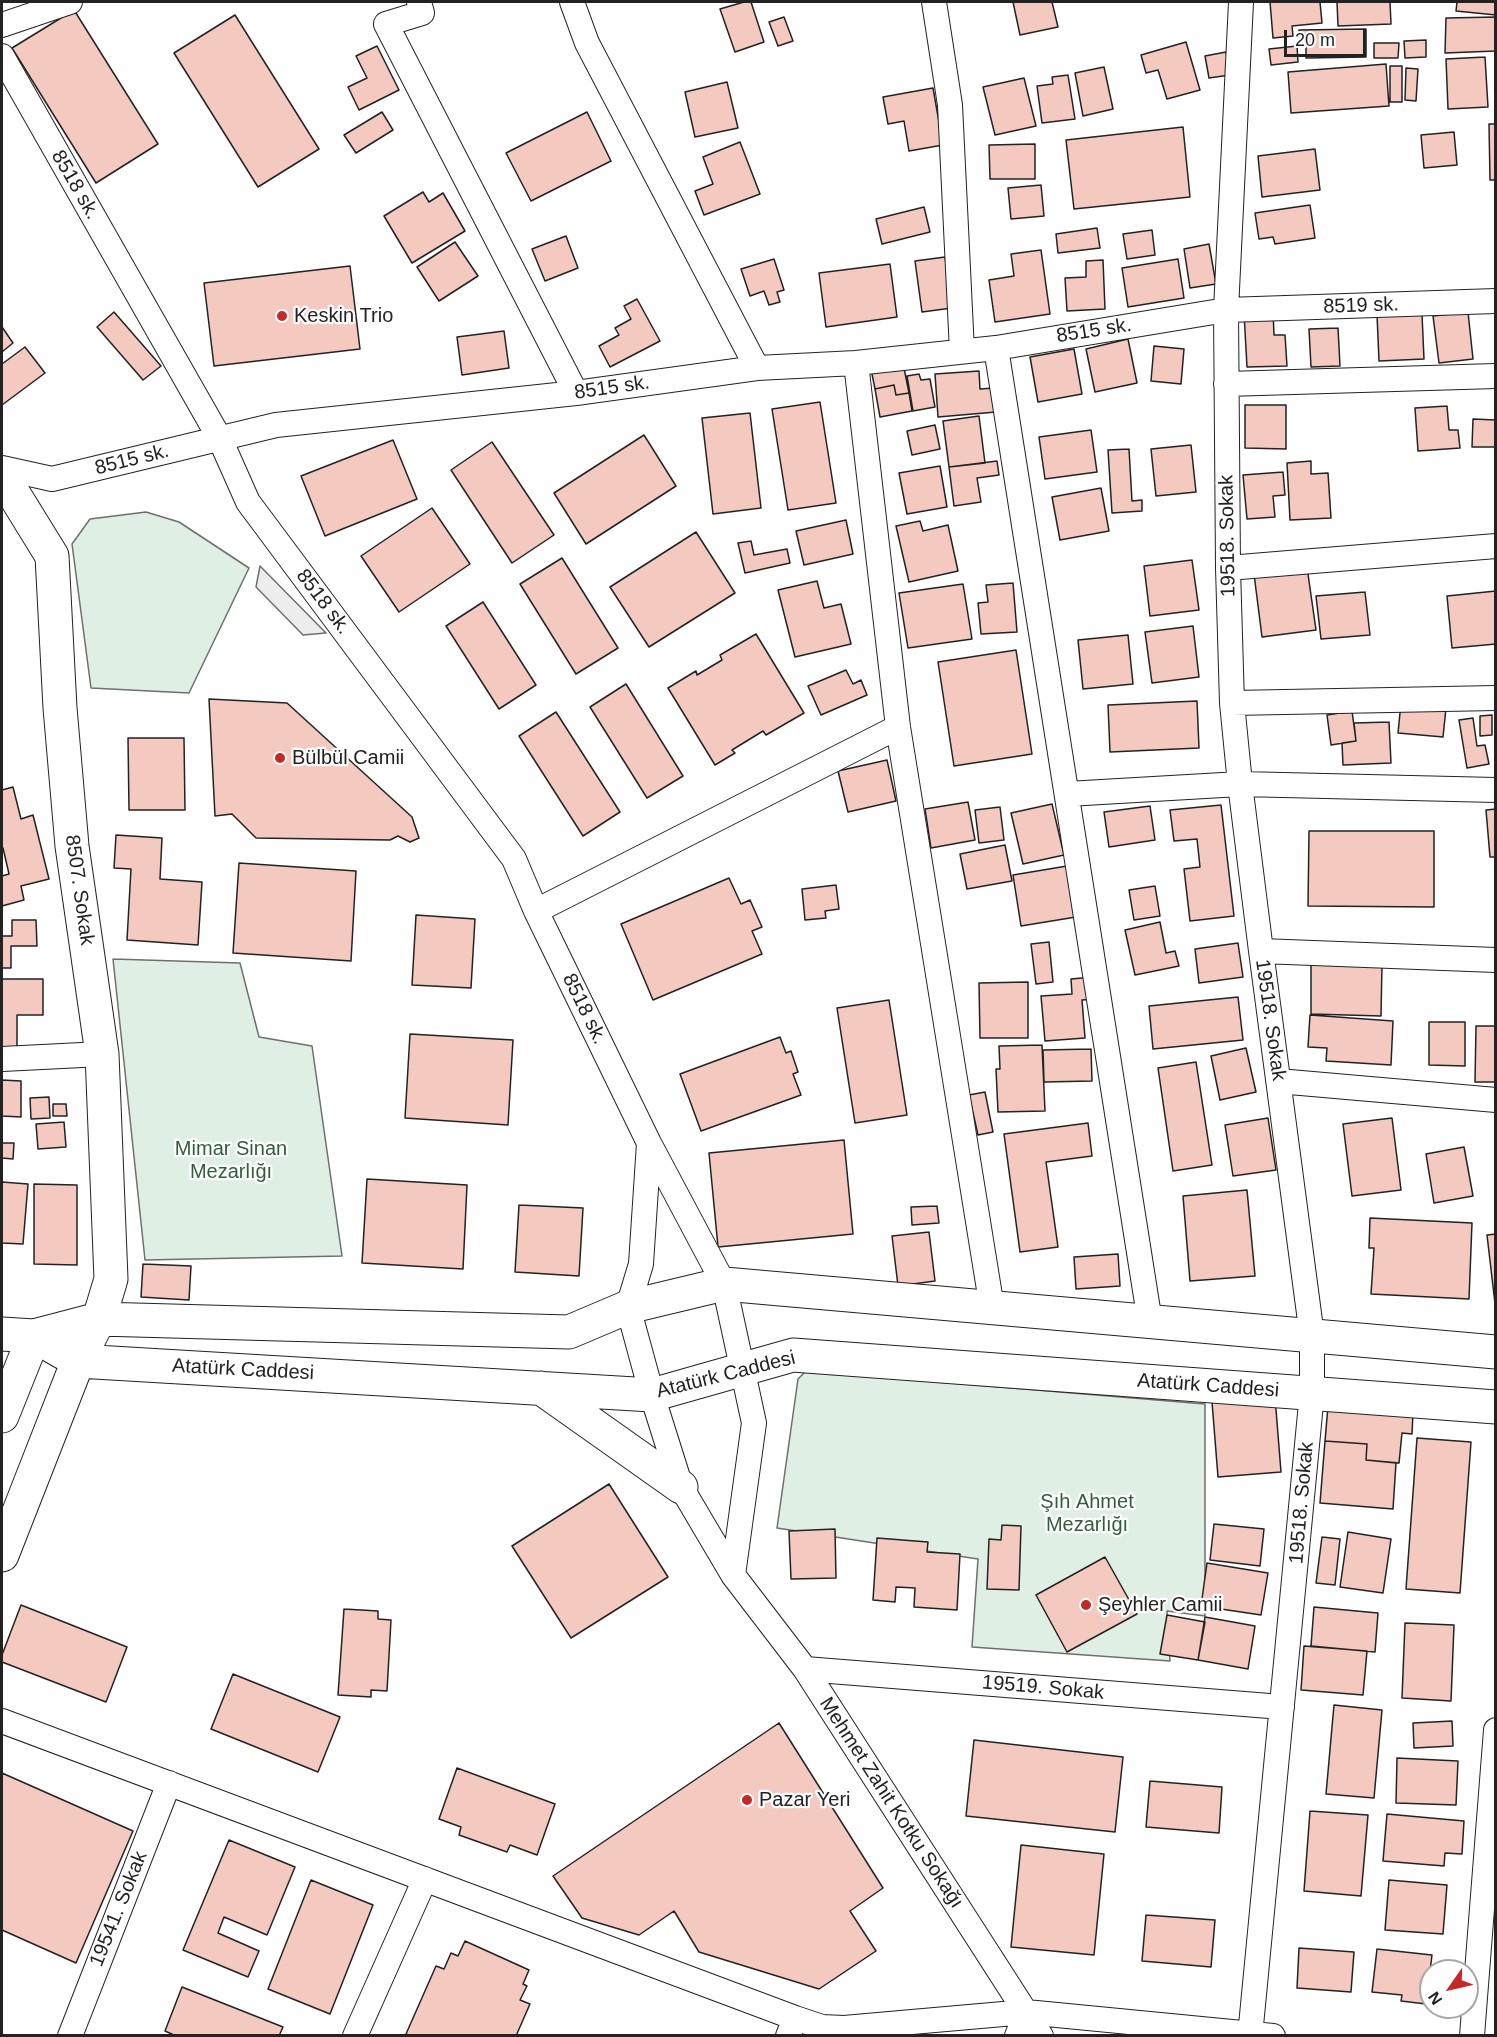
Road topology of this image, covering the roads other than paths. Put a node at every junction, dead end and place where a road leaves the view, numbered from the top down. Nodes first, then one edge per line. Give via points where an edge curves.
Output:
1 (65, 2) edge
2 (419, 2) edge
3 (572, 2) edge
4 (934, 2) edge
5 (1241, 2) edge
6 (2, 25) edge
7 (2, 56) edge
8 (1496, 302) edge
9 (1226, 310) junction
10 (996, 348) junction
11 (962, 351) junction
12 (856, 363) junction
13 (757, 368) junction
14 (1496, 376) edge
15 (1226, 384) junction
16 (576, 393) junction
17 (220, 439) junction
18 (2, 468) edge
19 (2, 475) edge
20 (1496, 546) edge
21 (1228, 568) junction
22 (1496, 698) edge
23 (1232, 703) junction
24 (898, 728) junction
25 (1240, 784) junction
26 (1496, 790) edge
27 (1067, 794) junction
28 (536, 911) junction
29 (1261, 951) junction
30 (1496, 960) edge
31 (102, 1054) junction
32 (2, 1059) edge
33 (1278, 1081) junction
34 (1496, 1100) edge
35 (650, 1143) junction
36 (724, 1284) junction
37 (628, 1307) junction
38 (992, 1308) junction
39 (99, 1318) junction
40 (1150, 1322) junction
41 (2, 1334) edge
42 (34, 1335) junction
43 (1312, 1336) junction
44 (1496, 1352) edge
45 (78, 1361) junction
46 (744, 1369) junction
47 (542, 1388) junction
48 (1312, 1393) junction
49 (652, 1395) junction
50 (1496, 1407) edge
51 (2, 1416) edge
52 (681, 1487) junction
53 (2, 1555) edge
54 (733, 1575) junction
55 (805, 1669) junction
56 (1282, 1707) junction
57 (2, 1721) edge
58 (1496, 1730) edge
59 (169, 1783) junction
60 (424, 1879) junction
61 (1026, 2012) junction
62 (791, 2027) edge
63 (1258, 2035) edge
64 (70, 2036) edge
65 (355, 2036) edge
66 (1017, 2036) edge
67 (1041, 2036) edge
68 (1472, 2036) edge

1 - 6 street
2 - 16 street via 422,13 386,24
3 - 13 street via 587,43
4 - 11 street via 950,105
5 - 9 street, 19518. Sokak
7 - 17 street, 8518 sk.
8 - 9 street, 8519 sk.
9 - 10 street, 8515 sk.
9 - 15 street, 19518. Sokak
10 - 11 street, 8515 sk.
10 - 27 street
11 - 12 street, 8515 sk.
12 - 13 street, 8515 sk.
12 - 24 street
13 - 16 street, 8515 sk.
14 - 15 street
15 - 21 street, 19518. Sokak
16 - 17 street, 8515 sk. via 276,425
17 - 18 street, 8515 sk. via 52,479
17 - 28 street, 8518 sk. via 248,502 514,859
19 - 31 street, 8507. Sokak via 52,556 72,846
20 - 21 street
21 - 23 street, 19518. Sokak
22 - 23 street
23 - 25 street, 19518. Sokak
24 - 28 street
24 - 38 street
25 - 26 street
25 - 27 street
25 - 29 street, 19518. Sokak
27 - 40 street
28 - 35 street, 8518 sk.
29 - 30 street
29 - 33 street, 19518. Sokak
31 - 32 street
31 - 39 street, 8507. Sokak via 111,1280
33 - 34 street
33 - 43 street, 19518. Sokak
35 - 36 street, 8518 sk.
35 - 37 street via 641,1264
36 - 37 street, Atatürk Caddesi
36 - 38 street, Atatürk Caddesi
36 - 46 street, 8518 sk.
37 - 39 street, Atatürk Caddesi via 569,1332
37 - 49 street, Mehmet Zahit Kotku Sokağı
38 - 40 street, Atatürk Caddesi
39 - 42 street, Atatürk Caddesi
39 - 45 street, 8507. Sokak
40 - 43 street, Atatürk Caddesi
41 - 42 street, Atatürk Caddesi
42 - 45 street, Atatürk Caddesi
42 - 51 street
43 - 44 street, Atatürk Caddesi
43 - 48 street, 19518. Sokak
45 - 47 street, Atatürk Caddesi
45 - 53 street, 8507. Sokak
46 - 48 street, Atatürk Caddesi via 793,1355
46 - 49 street, Atatürk Caddesi
46 - 54 street, 8518 sk. via 754,1423
47 - 49 street, Atatürk Caddesi
47 - 52 street
48 - 50 street, Atatürk Caddesi
48 - 56 street, 19518. Sokak
49 - 52 street, Mehmet Zahit Kotku Sokağı
52 - 54 street, Mehmet Zahit Kotku Sokağı
54 - 55 street, Mehmet Zahit Kotku Sokağı
55 - 56 street, 19519. Sokak
55 - 61 street, Mehmet Zahit Kotku Sokağı
56 - 63 street, 19518. Sokak
57 - 59 street
58 - 68 street
59 - 60 street
59 - 64 street, 19541. Sokak
60 - 62 street
60 - 65 street
61 - 62 street via 844,2028
61 - 63 street
61 - 66 street
61 - 67 street, Mehmet Zahit Kotku Sokağı

